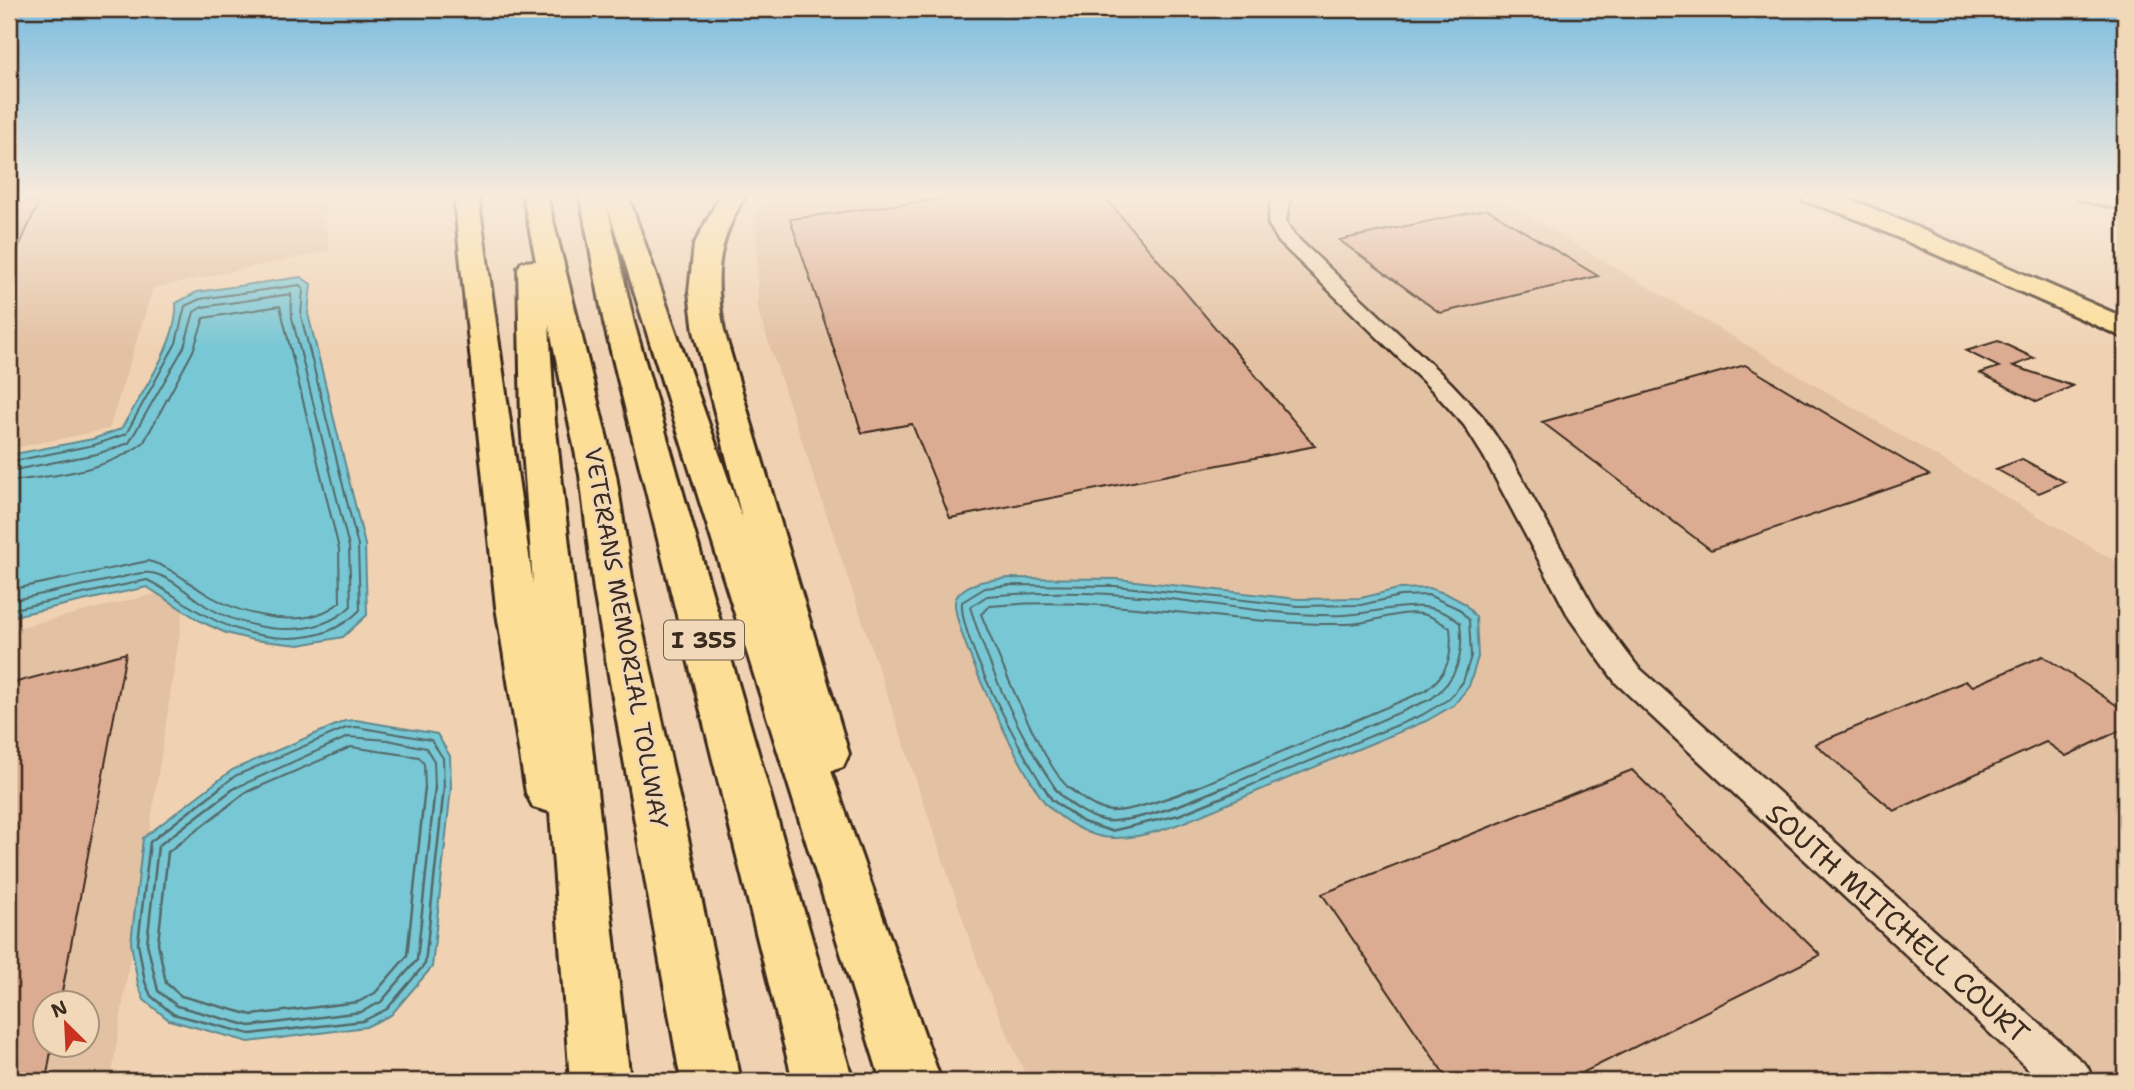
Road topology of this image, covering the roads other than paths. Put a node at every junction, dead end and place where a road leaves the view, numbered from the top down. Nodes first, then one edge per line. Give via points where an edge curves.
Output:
1 (472, 247) edge
2 (531, 247) edge
3 (546, 247) edge
4 (603, 247) edge
5 (633, 247) edge
6 (706, 247) edge
7 (1295, 247) edge
8 (1943, 247) edge
9 (2125, 329) edge
10 (598, 1065) edge
11 (711, 1081) edge
12 (823, 1081) edge
13 (912, 1081) edge
14 (2072, 1081) edge

1 - 10 main road via 516,607
2 - 10 main road via 538,422
3 - 11 main road, VETERANS MEMORIAL TOLLWAY / I 355 via 598,475 614,591
4 - 12 main road, I 355 via 619,323
5 - 13 main road
6 - 13 main road via 701,284 709,331
7 - 14 street, SOUTH MITCHELL COURT via 1473,421 1601,645 1627,676
8 - 9 main road

